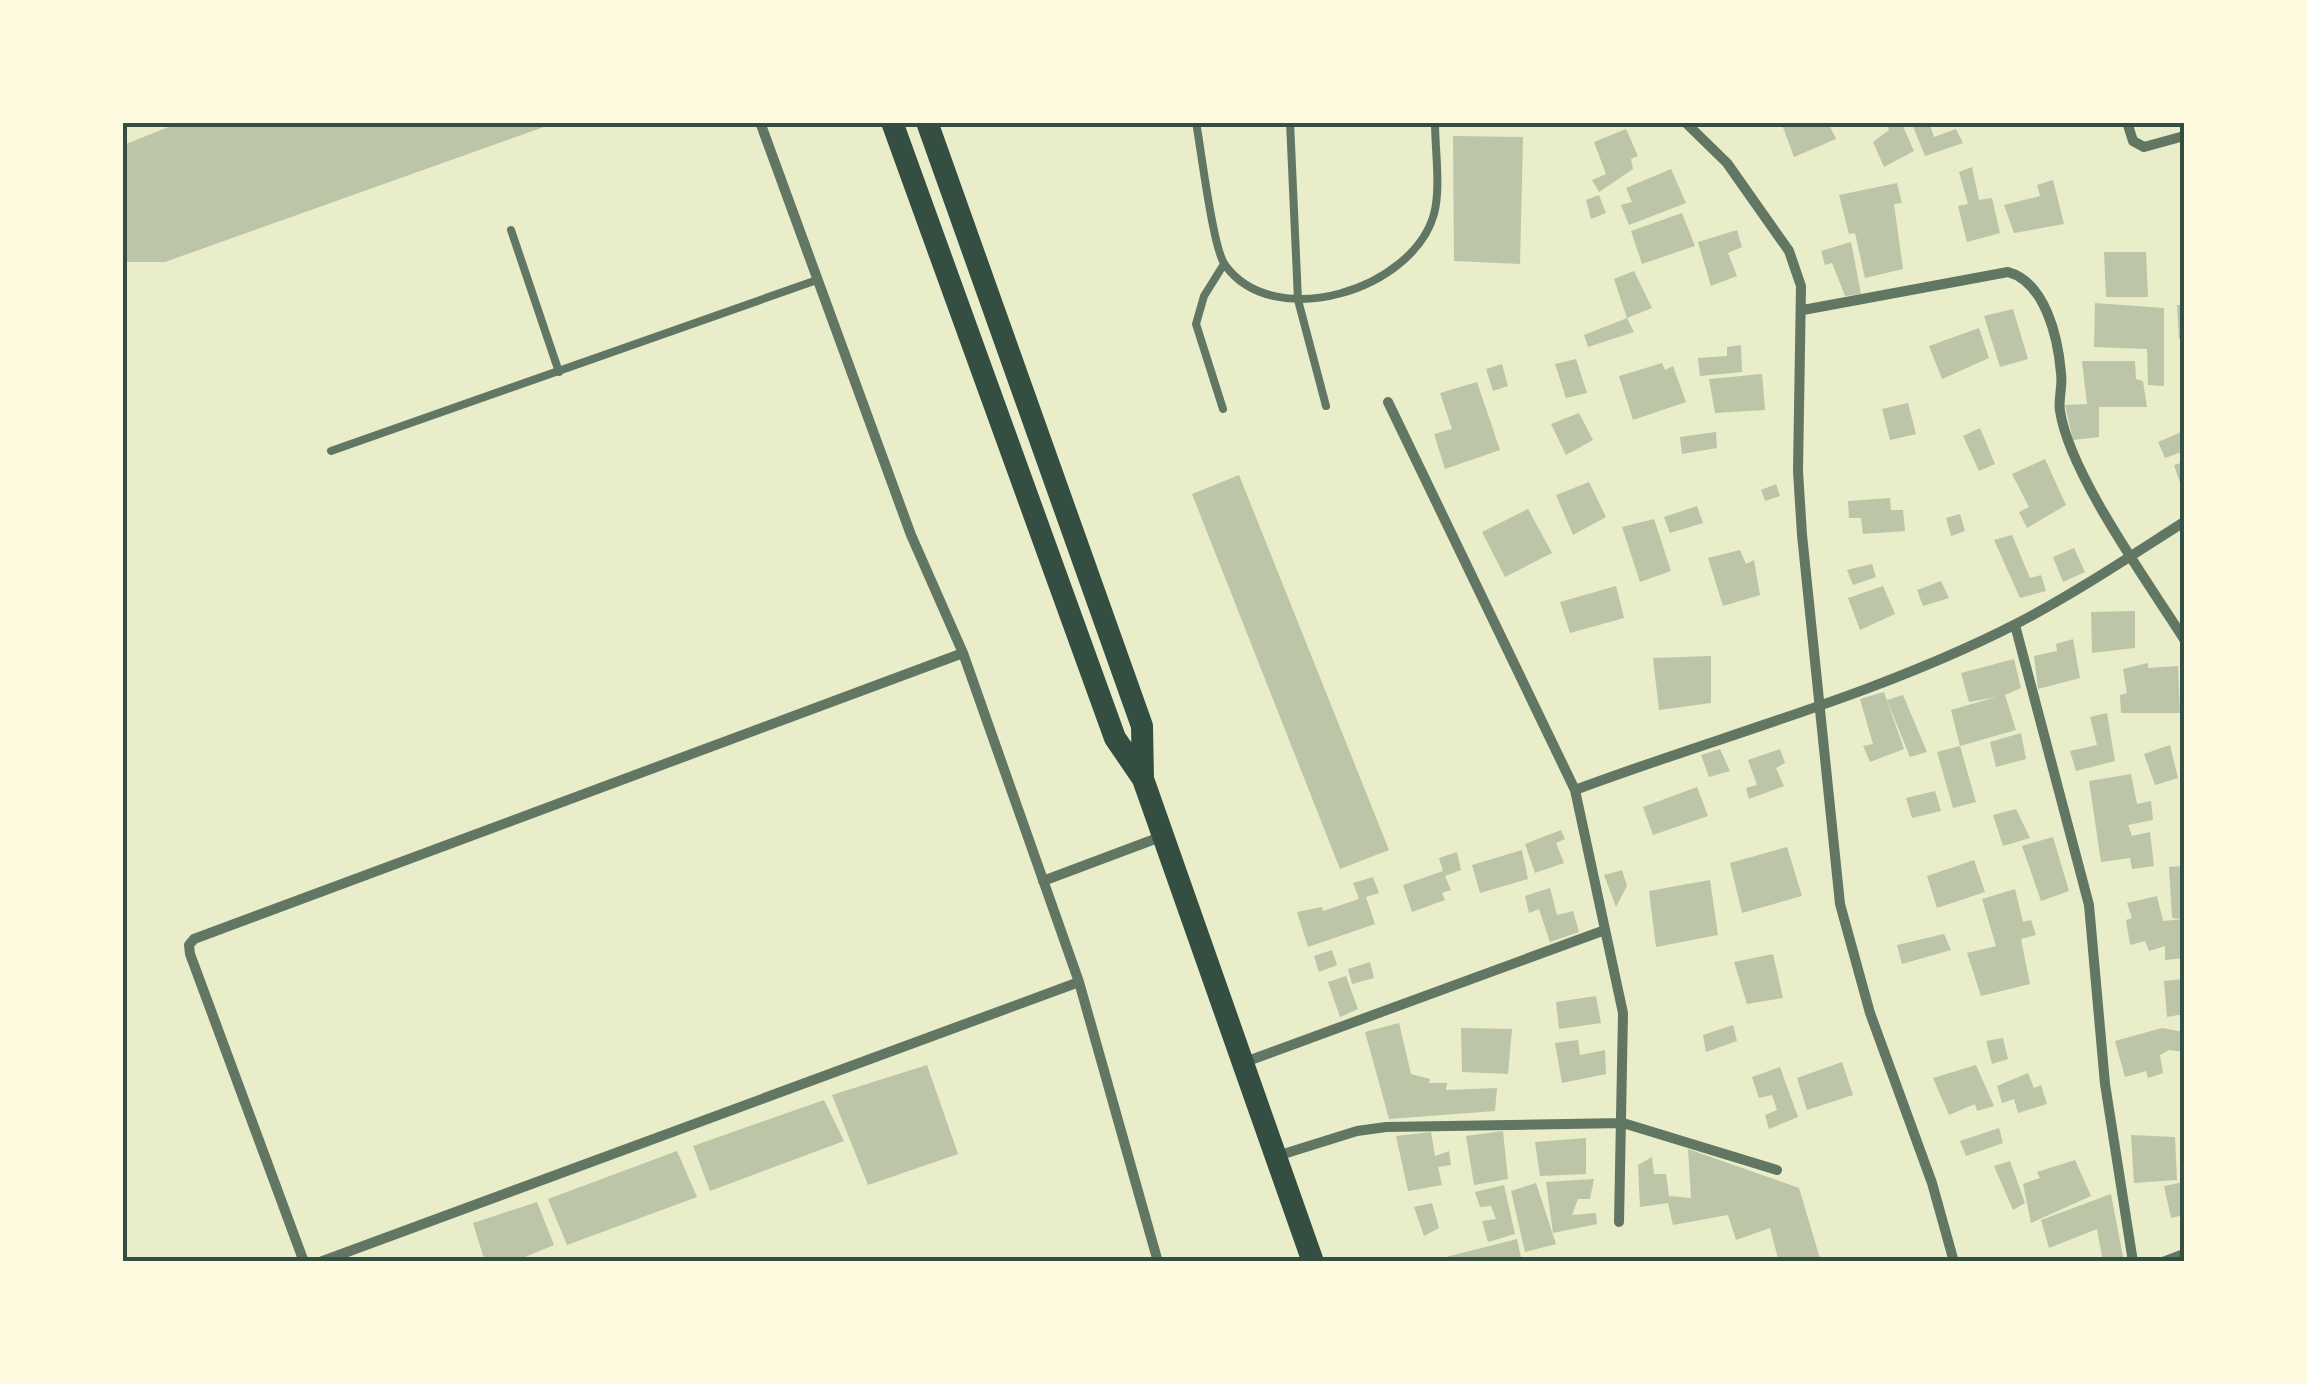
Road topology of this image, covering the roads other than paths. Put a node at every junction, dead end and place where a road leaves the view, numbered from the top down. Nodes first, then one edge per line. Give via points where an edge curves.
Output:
1 (760, 122) edge
2 (892, 122) edge
3 (927, 122) edge
4 (1196, 122) edge
5 (1290, 122) edge
6 (1435, 122) edge
7 (1685, 122) edge
8 (2127, 122) edge
9 (2184, 136) edge
10 (511, 230) dead end
11 (1224, 264) junction
12 (817, 280) junction
13 (1298, 300) junction
14 (1803, 310) junction
15 (559, 372) junction
16 (1388, 402) dead end
17 (1326, 406) dead end
18 (1223, 409) dead end
19 (331, 452) dead end
20 (2184, 522) edge
21 (2133, 554) junction
22 (2015, 624) junction
23 (2184, 639) edge
24 (963, 653) junction
25 (1823, 706) junction
26 (1143, 779) junction
27 (1575, 790) junction
28 (1164, 836) junction
29 (1043, 881) junction
30 (1605, 930) junction
31 (1080, 982) junction
32 (1244, 1062) junction
33 (1623, 1122) junction
34 (1276, 1156) junction
35 (1777, 1170) dead end
36 (1619, 1222) dead end
37 (2184, 1254) edge
38 (304, 1262) edge
39 (320, 1262) edge
40 (1158, 1262) edge
41 (1313, 1262) edge
42 (1954, 1262) edge
43 (2132, 1262) edge
44 (2163, 1262) edge

1 - 12 street
2 - 26 highway via 1115,738
3 - 26 highway via 1142,726
4 - 11 lane
5 - 13 lane
6 - 13 lane via 1434,215 1413,250 1381,278 1338,297
7 - 14 street via 1727,163 1790,250
8 - 9 street via 2132,141 2144,147
10 - 15 lane
11 - 13 lane via 1252,286
11 - 18 lane via 1196,324
12 - 15 lane
12 - 24 street via 911,535
13 - 17 lane
14 - 21 street via 2008,272 2033,285 2062,372 2060,410 2068,436
14 - 25 street via 1798,471
15 - 19 lane
16 - 27 street
20 - 21 street
21 - 22 street
21 - 23 street
22 - 25 street
22 - 43 street via 2089,905
24 - 29 street
24 - 38 street via 194,939 190,954
25 - 27 street
25 - 42 street via 1840,904
26 - 28 highway
27 - 30 street
28 - 29 street
28 - 32 highway
29 - 31 street
30 - 32 street
30 - 33 street via 1623,1013
31 - 39 street
31 - 40 street
32 - 34 highway
33 - 34 street via 1386,1128
33 - 35 street
33 - 36 street
34 - 41 highway
37 - 44 street

